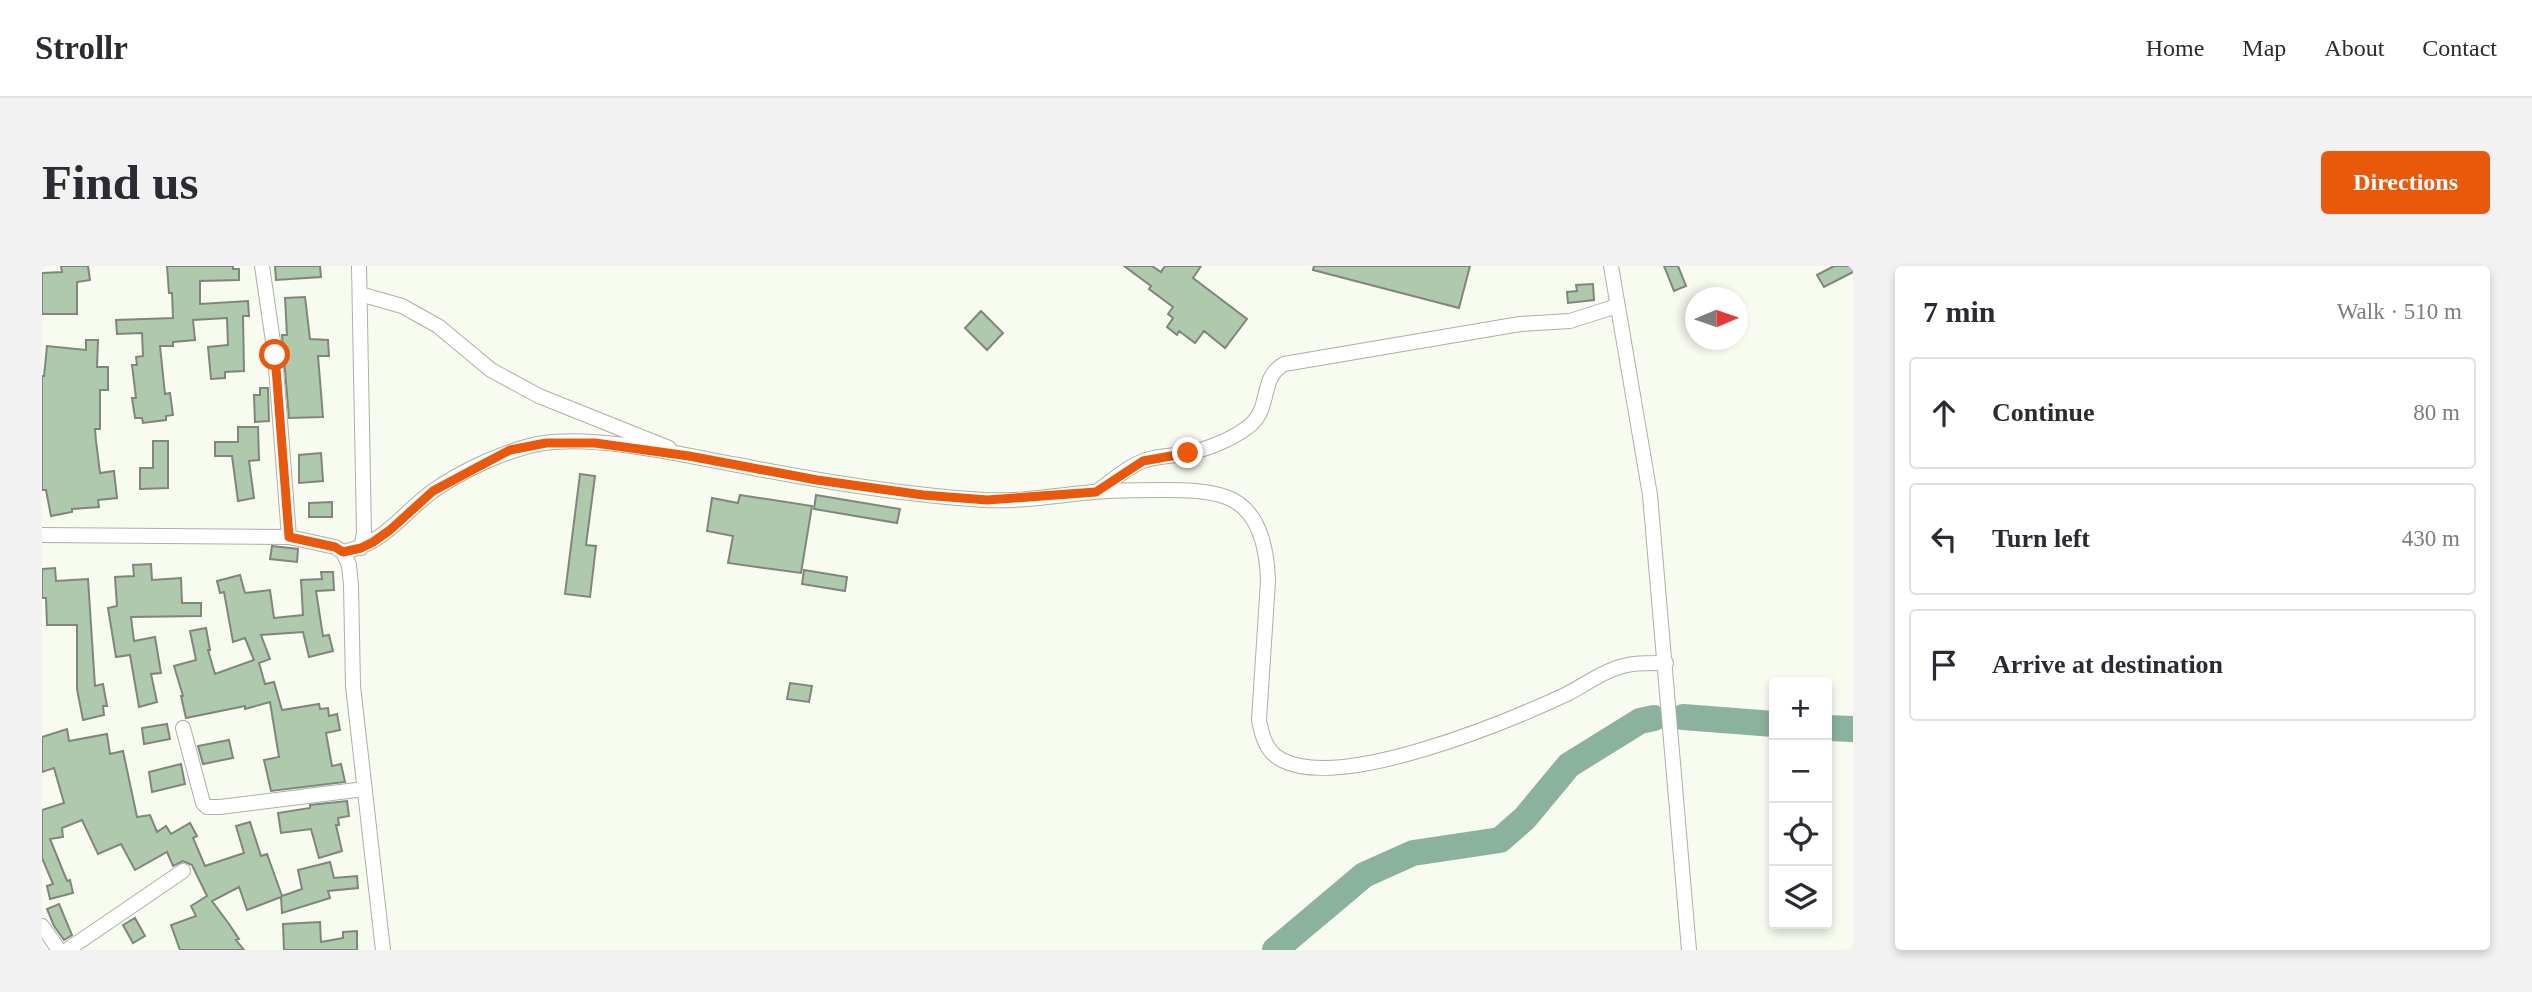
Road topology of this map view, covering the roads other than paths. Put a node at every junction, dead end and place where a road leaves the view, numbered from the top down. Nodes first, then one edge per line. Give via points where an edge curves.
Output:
1 (262, 266) edge
2 (359, 266) edge
3 (1611, 266) edge
4 (360, 294) junction
5 (1617, 306) junction
6 (689, 456) junction
7 (1096, 492) junction
8 (42, 535) edge
9 (289, 537) junction
10 (361, 548) junction
11 (343, 552) junction
12 (1666, 663) junction
13 (183, 728) dead end
14 (364, 789) junction
15 (183, 871) dead end
16 (42, 928) edge
17 (44, 950) edge
18 (59, 950) edge
19 (67, 950) edge
20 (383, 950) edge
21 (1689, 950) edge

1 - 9 street via 275,355
2 - 4 street
3 - 5 street
4 - 6 street via 402,306 438,326 491,370 539,396
4 - 10 street
5 - 7 street via 1570,321 1520,324 1284,364 1270,377 1265,404 1252,425 1206,448 1143,461
5 - 12 street via 1650,495
6 - 7 street via 923,495 987,500
6 - 10 street via 595,443 546,443 510,450 433,491 390,530
7 - 12 street via 1213,493 1240,503 1250,514 1267,561 1262,736 1281,760 1300,766 1326,768 1401,757 1567,694 1612,670
8 - 9 street
9 - 11 street
10 - 11 street
11 - 14 street via 351,586 352,687
12 - 21 street
13 - 14 street via 207,807
14 - 20 street
15 - 19 street
16 - 17 street
16 - 18 street

